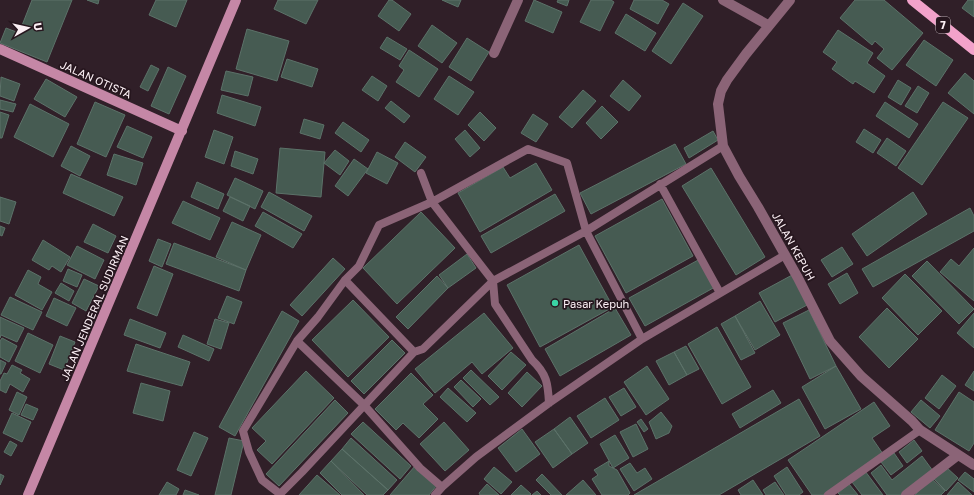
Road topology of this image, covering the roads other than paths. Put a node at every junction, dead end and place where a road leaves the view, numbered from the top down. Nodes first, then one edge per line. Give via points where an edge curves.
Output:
1 (236, 0) edge
2 (518, 0) edge
3 (723, 0) edge
4 (790, 0) edge
5 (912, 0) edge
6 (768, 25) junction
7 (0, 49) edge
8 (974, 50) edge
9 (494, 53) dead end
10 (182, 131) junction
11 (723, 144) junction
12 (423, 176) dead end
13 (660, 184) junction
14 (432, 202) junction
15 (586, 230) junction
16 (785, 255) junction
17 (345, 280) junction
18 (493, 281) junction
19 (720, 292) junction
20 (642, 339) junction
21 (298, 341) junction
22 (414, 352) junction
23 (549, 404) junction
24 (364, 405) junction
25 (920, 430) junction
26 (958, 455) junction
27 (974, 465) edge
28 (442, 487) junction
29 (28, 495) edge
30 (280, 495) edge
31 (435, 495) edge
32 (828, 495) edge
33 (906, 495) edge

1 - 10 main road, JALAN JENDERAL SUDIRMAN
2 - 9 street
3 - 6 street
4 - 6 street, JALAN KEPUH
5 - 8 main road, 7
6 - 11 street, JALAN KEPUH via 721,91 718,104
7 - 10 main road, JALAN OTISTA
10 - 29 main road, JALAN JENDERAL SUDIRMAN
11 - 13 lane
11 - 16 street, JALAN KEPUH
12 - 14 lane
13 - 15 lane
13 - 19 lane
14 - 15 lane via 528,149 567,163
14 - 17 lane via 379,224 359,266
14 - 18 lane
15 - 18 lane
15 - 20 lane
16 - 19 lane
16 - 25 street, JALAN KEPUH via 830,341 860,376
17 - 21 lane
17 - 22 lane
18 - 22 lane via 422,349
18 - 23 lane via 495,304 540,368 548,384
19 - 20 lane
20 - 23 lane
21 - 24 lane
21 - 30 lane via 243,431 262,480
22 - 24 lane
23 - 28 lane via 476,457
24 - 28 lane via 420,468
24 - 30 lane
25 - 26 street, JALAN KEPUH
25 - 32 lane
26 - 27 street, JALAN KEPUH
26 - 33 street
28 - 31 lane

